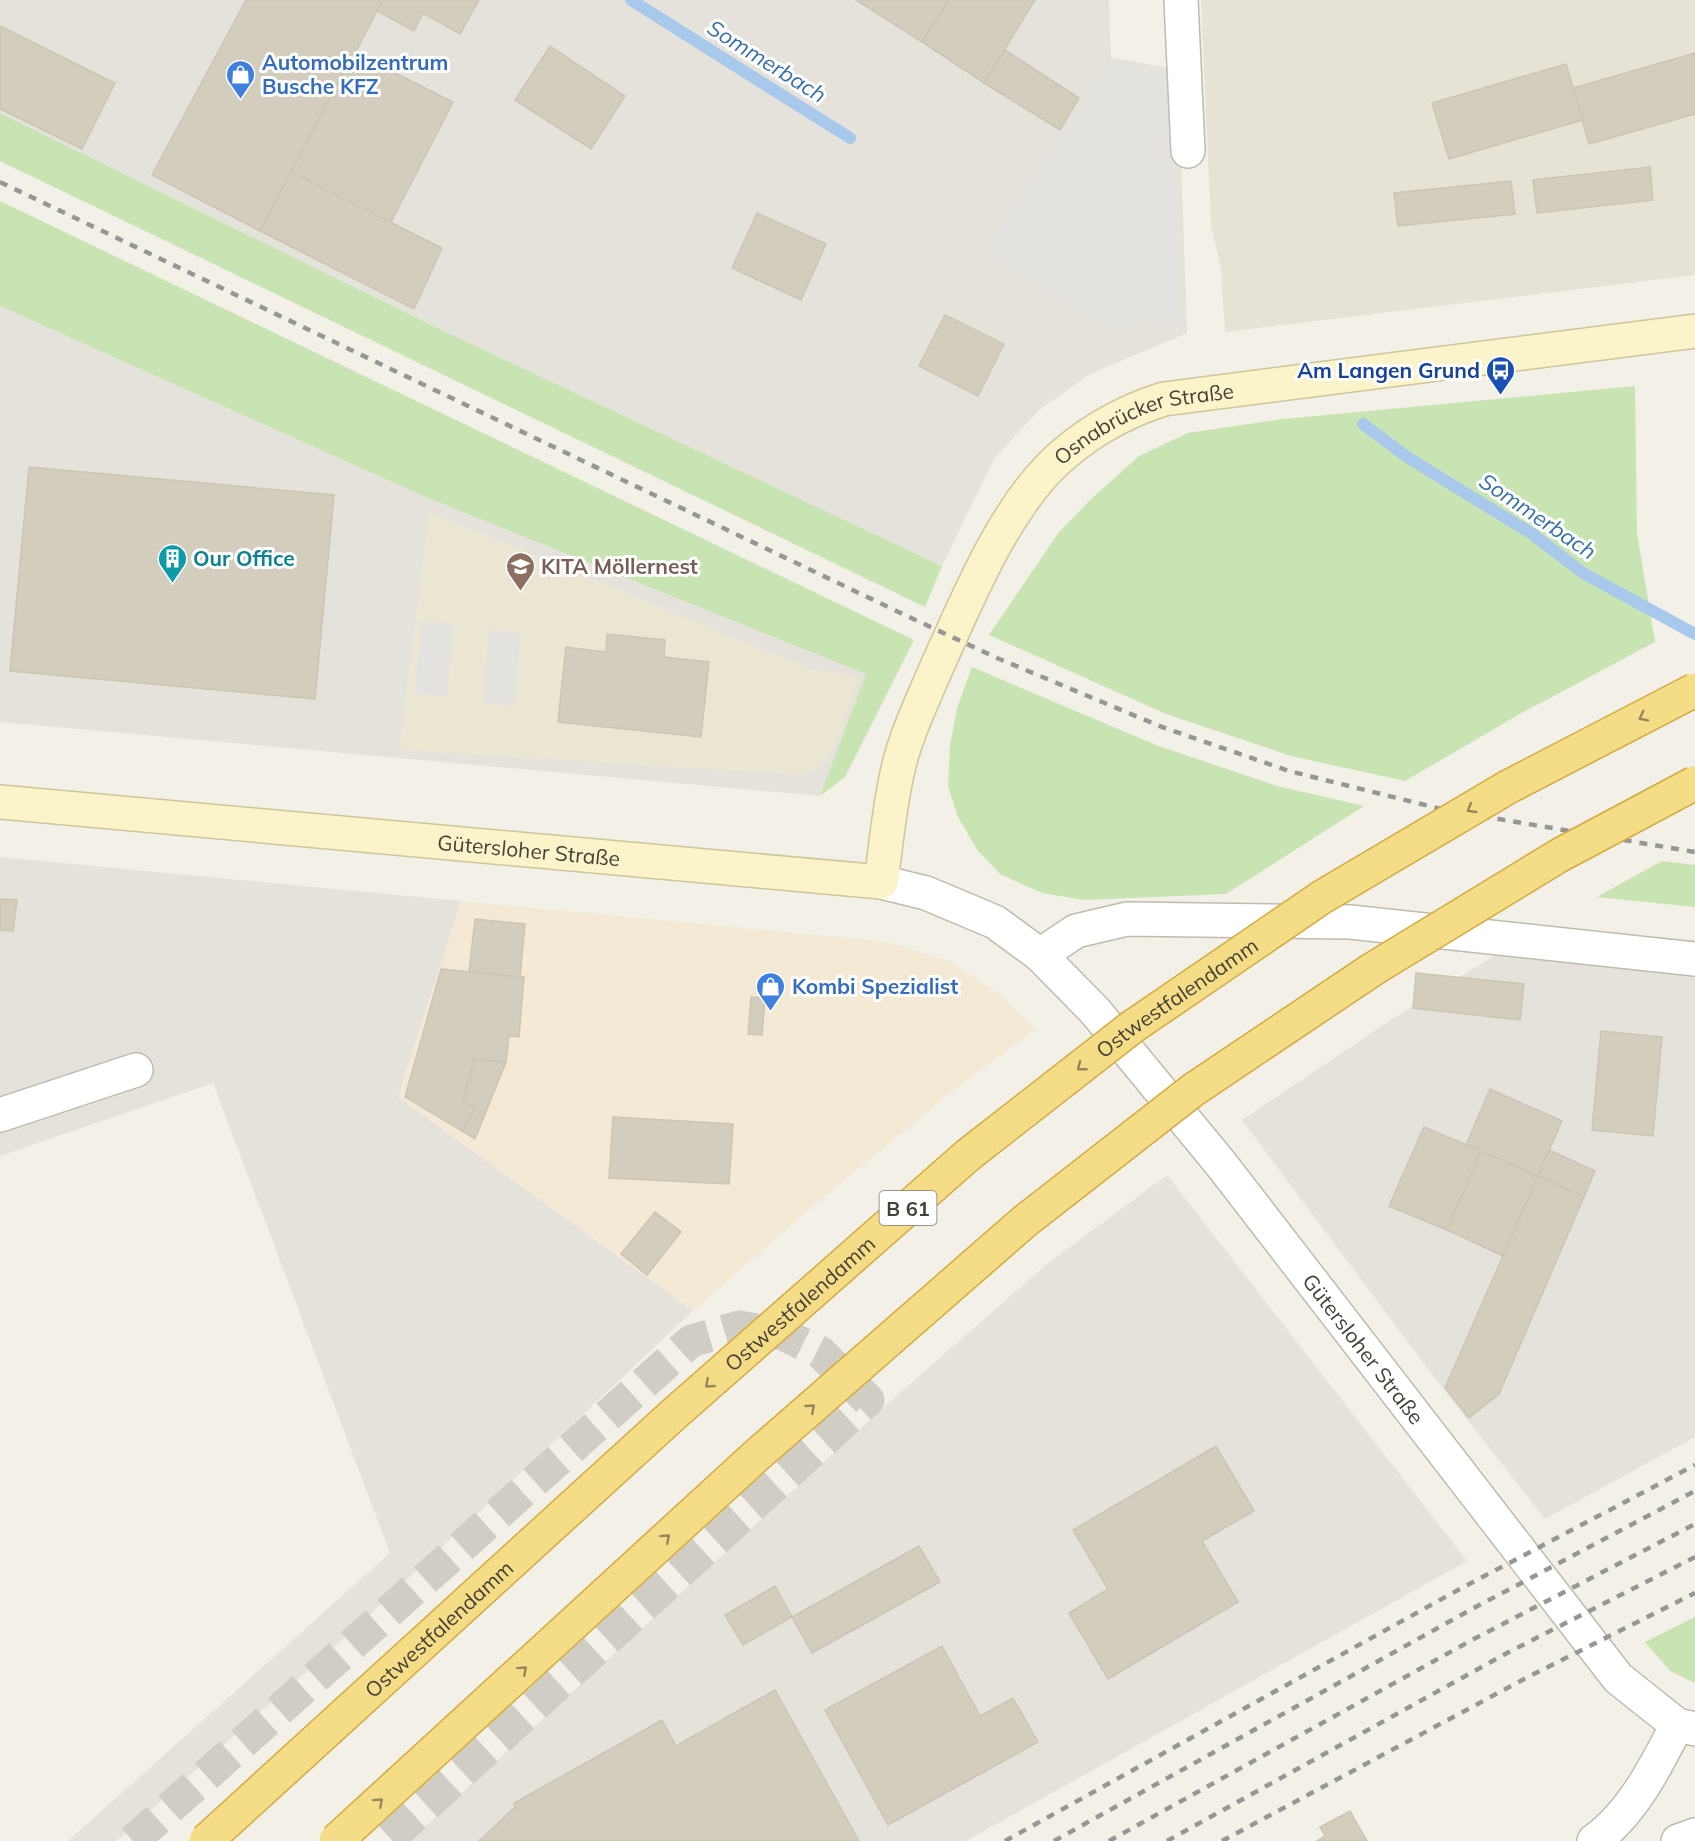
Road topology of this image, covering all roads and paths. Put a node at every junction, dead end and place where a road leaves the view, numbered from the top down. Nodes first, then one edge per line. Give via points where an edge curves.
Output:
1 (1181, 0) edge
2 (1188, 151) dead end
3 (1695, 331) edge
4 (1695, 690) edge
5 (1695, 783) edge
6 (0, 802) edge
7 (881, 882) junction
8 (1040, 955) junction
9 (1695, 959) edge
10 (136, 1070) dead end
11 (0, 1115) edge
12 (1686, 1727) edge
13 (1695, 1835) edge
14 (206, 1841) edge
15 (336, 1841) edge
16 (1594, 1841) edge
17 (1678, 1841) edge

1 - 2 street
3 - 7 main road, Osnabrücker Straße via 1164,399 1132,409 1087,437 1048,469 1020,506 986,563 946,646 897,771
4 -> 14 highway, Ostwestfalendamm / B 61, bridge via 1508,787 1322,897 1132,1027 968,1155 674,1414
15 -> 5 highway, bridge via 766,1447 1025,1221 1175,1104 1373,969 1560,855
6 - 7 main road, Gütersloher Straße
7 - 8 street, Gütersloher Straße via 965,908 995,922
8 - 9 street via 1076,931 1127,919 1350,922
8 - 12 street, Gütersloher Straße via 1095,1011 1221,1164 1618,1677
10 - 11 street
12 - 16 street via 1641,1790
13 - 17 street

